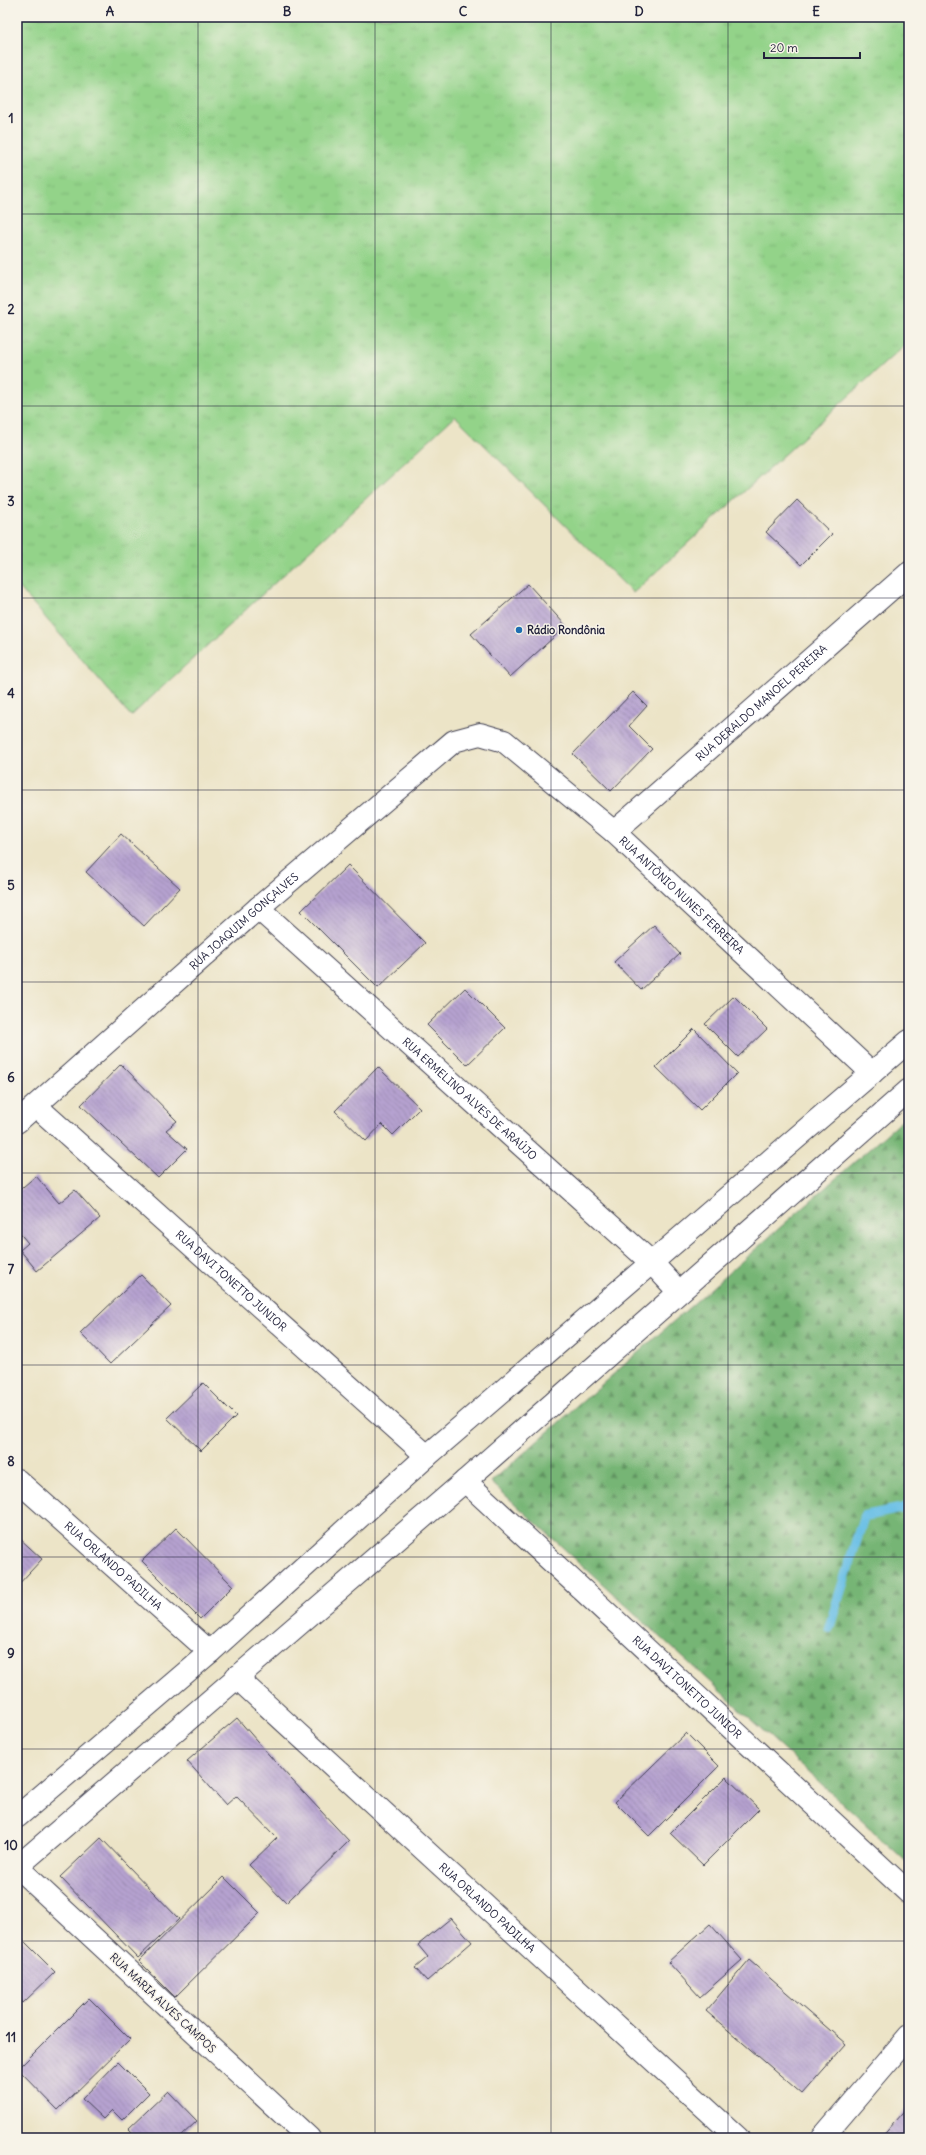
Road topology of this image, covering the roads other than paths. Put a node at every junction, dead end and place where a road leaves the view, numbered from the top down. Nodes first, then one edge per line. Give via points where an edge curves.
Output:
1 (909, 573) edge
2 (480, 734) joint
3 (614, 832) junction
4 (258, 908) junction
5 (909, 1041) edge
6 (872, 1073) junction
7 (909, 1090) edge
8 (36, 1106) junction
9 (17, 1122) edge
10 (652, 1264) junction
11 (679, 1292) junction
12 (428, 1456) junction
13 (17, 1480) edge
14 (465, 1481) junction
15 (210, 1652) junction
16 (236, 1677) junction
17 (17, 1817) edge
18 (17, 1867) edge
19 (909, 1893) edge
20 (909, 2036) edge
21 (309, 2138) edge
22 (738, 2138) edge
23 (822, 2138) edge

1 - 3 street, RUA DERALDO MANOEL PEREIRA
2 - 3 street, RUA ANTÔNIO NUNES FERREIRA via 504,741
2 - 4 street, RUA JOAQUIM GONÇALVES via 454,741
3 - 6 street, RUA ANTÔNIO NUNES FERREIRA
4 - 8 street, RUA JOAQUIM GONÇALVES
4 - 10 street, RUA ERMELINO ALVES DE ARAÚJO
5 - 6 street
6 - 10 street
7 - 11 street
8 - 9 street, RUA JOAQUIM GONÇALVES
8 - 12 street, RUA DAVI TONETTO JUNIOR
10 - 11 street, RUA ERMELINO ALVES DE ARAÚJO
10 - 12 street
11 - 14 street
12 - 15 street
13 - 15 street, RUA ORLANDO PADILHA
14 - 16 street
14 - 19 street, RUA DAVI TONETTO JUNIOR
15 - 17 street
16 - 18 street
16 - 22 street, RUA ORLANDO PADILHA
18 - 21 street, RUA MARIA ALVES CAMPOS
20 - 23 street

